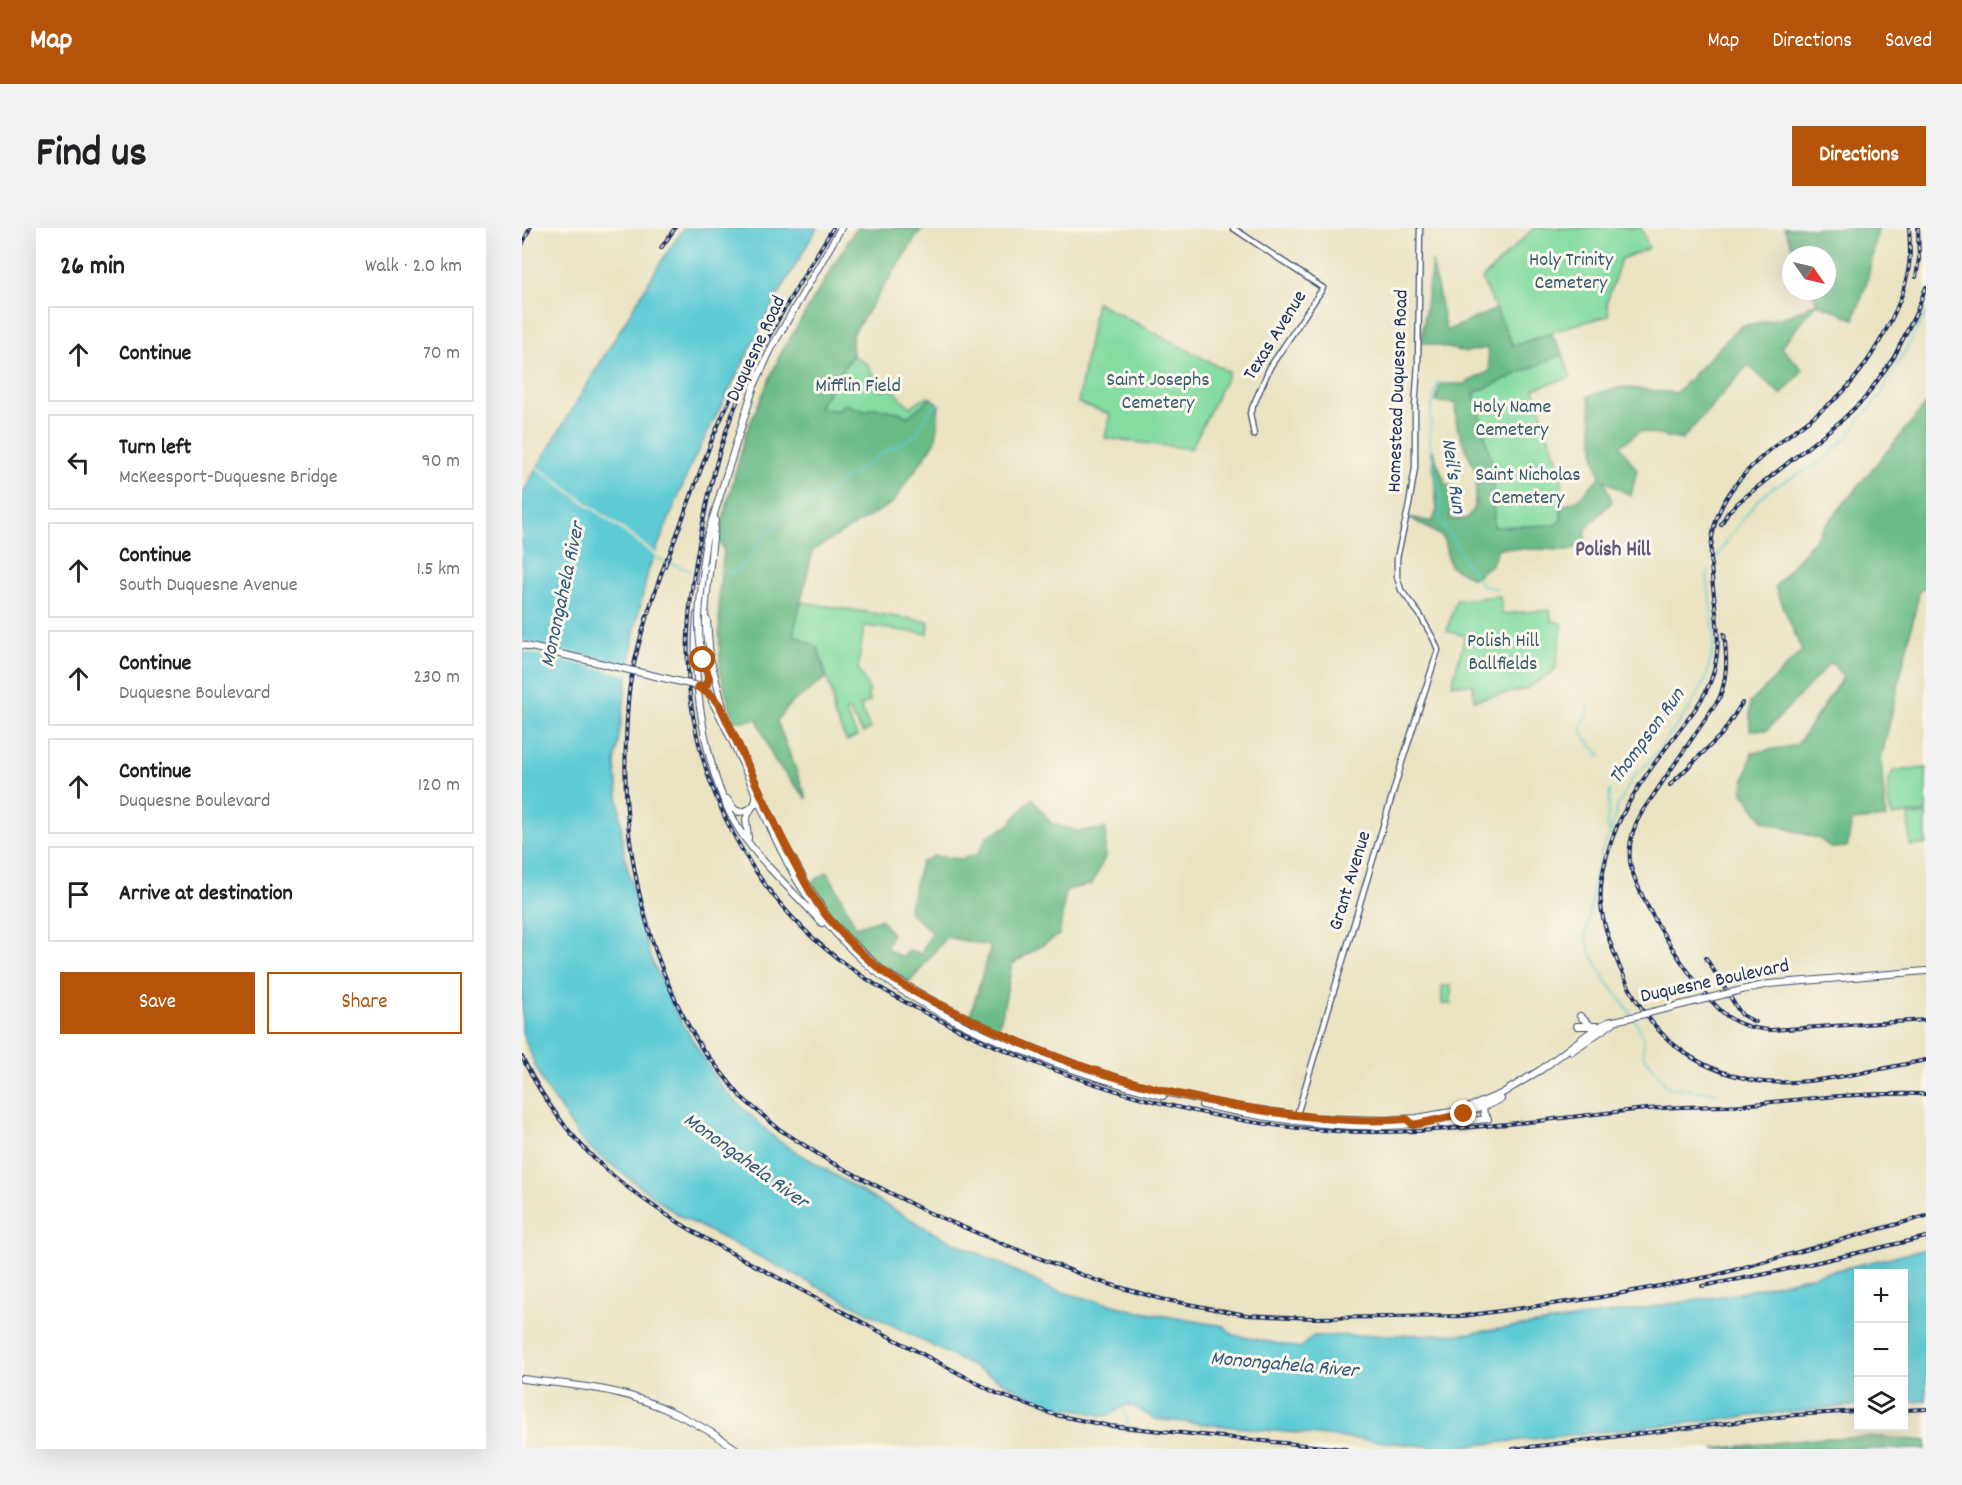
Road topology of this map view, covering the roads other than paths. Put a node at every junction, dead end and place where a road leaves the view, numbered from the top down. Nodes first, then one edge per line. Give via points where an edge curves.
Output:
1 (841, 228) edge
2 (1233, 228) edge
3 (1420, 228) edge
4 (1254, 435) dead end
5 (721, 492) junction
6 (703, 568) junction
7 (708, 581) junction
8 (522, 647) edge
9 (1438, 650) joint
10 (706, 690) junction
11 (726, 720) junction
12 (754, 791) junction
13 (751, 809) junction
14 (752, 847) junction
15 (858, 957) junction
16 (1926, 971) edge
17 (1580, 1016) dead end
18 (1619, 1020) junction
19 (1600, 1025) junction
20 (1590, 1026) junction
21 (1580, 1040) junction
22 (1483, 1105) junction
23 (1295, 1118) junction
24 (1407, 1119) junction
25 (1413, 1125) junction
26 (522, 1379) edge
27 (736, 1449) edge

1 - 5 main road, Duquesne Road via 763,366
2 - 4 street, Texas Avenue via 1323,288 1266,377 1250,413
3 - 9 street, Homestead Duquesne Road via 1415,468 1397,558 1397,577
5 - 6 main road via 710,524
5 - 7 main road
6 - 10 main road, bridge via 699,637 709,678
6 - 14 main road, bridge via 696,627 701,713 724,802
7 - 11 main road via 710,658
7 - 13 main road via 700,674 709,740 730,805 739,812
8 - 10 main road, bridge
8 - 10 main road, bridge
9 - 23 street, Grant Avenue
10 - 11 main road
10 - 12 main road
11 - 23 main road via 814,897 828,918 890,977 1008,1038 1084,1068 1181,1096
12 - 13 main road
12 - 15 main road via 800,883 828,925
13 - 14 main road via 746,829
14 - 15 main road
15 - 23 main road, Duquesne Boulevard via 908,994 958,1021 1077,1070 1180,1100 1248,1114
16 - 18 main road, Duquesne Boulevard, bridge via 1769,984
17 - 20 main road
18 - 19 main road, Duquesne Boulevard
18 - 22 main road, Duquesne Boulevard via 1523,1087
19 - 20 main road
19 - 21 main road, Duquesne Boulevard
20 - 21 main road via 1575,1026 1581,1032
21 - 22 main road, Duquesne Boulevard via 1526,1080
22 - 24 main road, Duquesne Boulevard
22 - 25 main road, Duquesne Boulevard via 1450,1118
22 - 25 main road via 1488,1119
23 - 24 main road, Duquesne Boulevard
23 - 25 main road, Duquesne Boulevard via 1355,1125
24 - 25 main road
26 - 27 main road via 637,1398 716,1434

